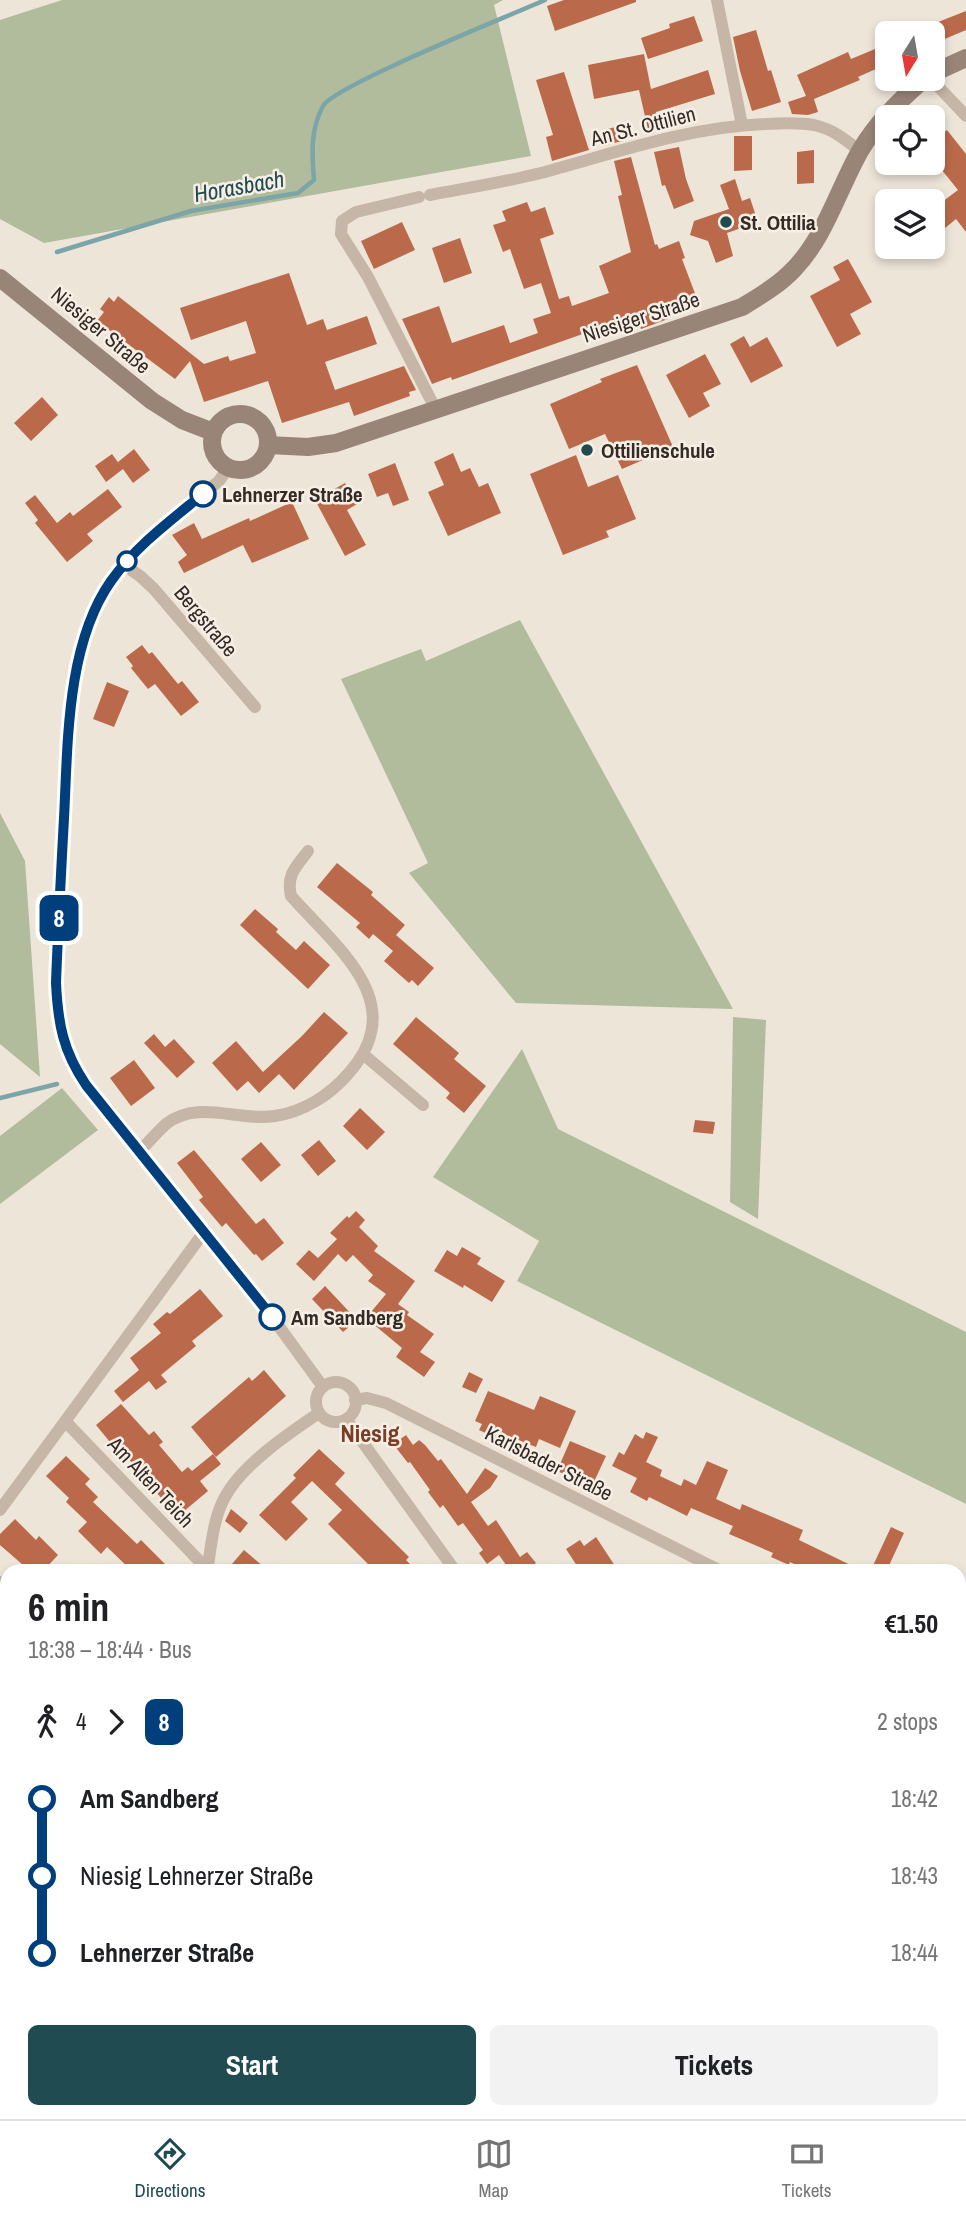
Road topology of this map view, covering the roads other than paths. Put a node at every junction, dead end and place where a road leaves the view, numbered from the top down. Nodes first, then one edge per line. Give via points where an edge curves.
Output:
1 (717, 0) edge
2 (966, 58) edge
3 (945, 68) edge
4 (911, 91) edge
5 (942, 91) edge
6 (966, 116) edge
7 (742, 125) junction
8 (860, 151) junction
9 (0, 278) edge
10 (436, 410) junction
11 (213, 432) junction
12 (268, 445) junction
13 (228, 468) junction
14 (124, 565) junction
15 (255, 707) dead end
16 (307, 851) dead end
17 (363, 1054) junction
18 (423, 1105) dead end
19 (140, 1151) junction
20 (204, 1232) junction
21 (323, 1387) junction
22 (355, 1400) junction
23 (319, 1413) junction
24 (346, 1419) junction
25 (65, 1421) junction
26 (0, 1510) edge
27 (201, 1564) edge
28 (208, 1564) edge
29 (450, 1564) edge
30 (707, 1564) edge

1 - 7 street
2 - 3 main road
4 - 8 main road, Niesiger Straße via 885,114
5 - 6 street
7 - 8 street, An St. Ottilien via 815,125 836,132
7 - 10 street, An St. Ottilien via 356,212 342,221 341,234
8 - 10 main road, Niesiger Straße via 814,244 794,270 765,293 727,313
9 - 11 main road, Niesiger Straße via 152,401
10 - 12 main road, Niesiger Straße via 336,443
11 - 12 main road via 225,418 242,414 258,421
11 - 13 main road via 215,457
12 - 13 main road via 254,467
13 - 14 street
14 - 15 street, Bergstraße via 154,589
14 - 19 street via 98,603 72,690 56,983 62,1037 76,1070
16 - 17 street via 288,883 291,895 367,986 373,1024
17 - 18 street
17 - 19 street via 339,1084 301,1110 275,1116 206,1112 182,1116
19 - 20 street
20 - 21 street
20 - 25 street
21 - 22 street via 341,1383
21 - 23 street via 316,1399
22 - 24 street
22 - 30 street, Karlsbader Straße via 386,1403
23 - 24 street via 331,1422
23 - 28 street via 276,1444 229,1489 220,1507
24 - 29 street
25 - 26 street
25 - 27 street, Am Alten Teich

